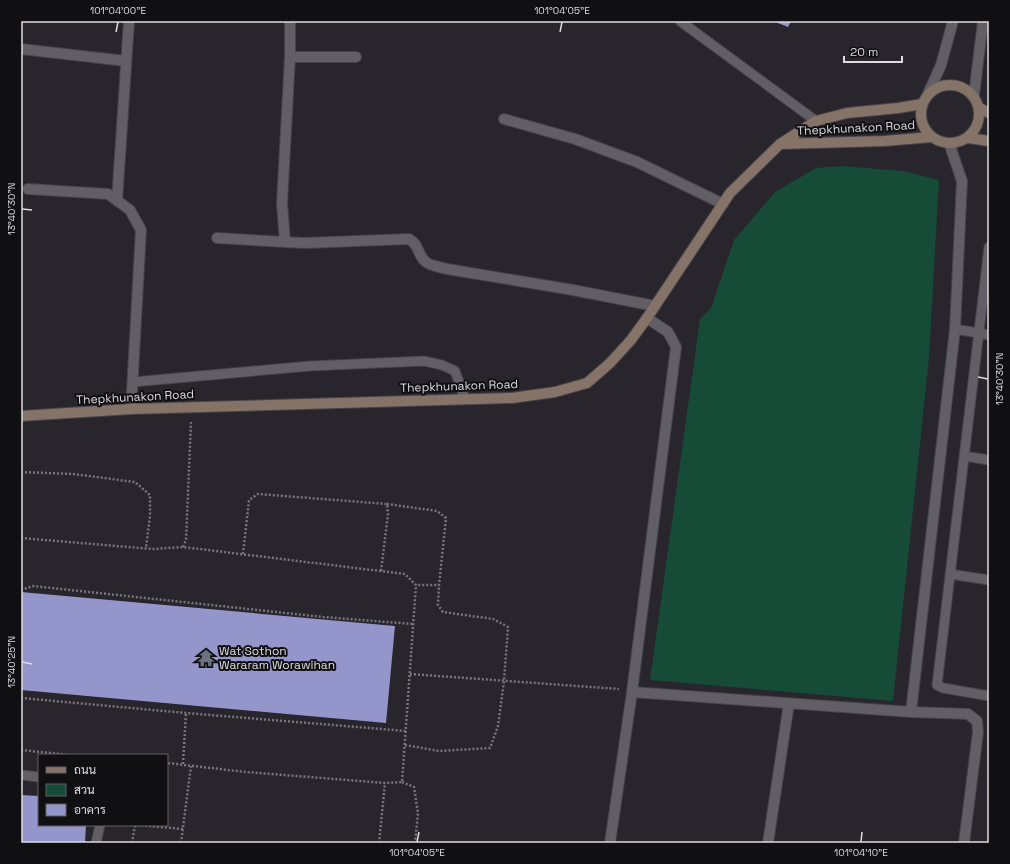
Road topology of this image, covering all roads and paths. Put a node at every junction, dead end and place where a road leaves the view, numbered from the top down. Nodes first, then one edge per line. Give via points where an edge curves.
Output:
1 (129, 21) edge
2 (290, 21) edge
3 (680, 21) edge
4 (953, 21) edge
5 (983, 21) edge
6 (21, 49) edge
7 (290, 57) junction
8 (356, 57) dead end
9 (126, 60) junction
10 (974, 95) junction
11 (925, 100) junction
12 (984, 110) edge
13 (504, 119) dead end
14 (816, 121) junction
15 (932, 137) junction
16 (968, 138) junction
17 (989, 141) edge
18 (949, 143) junction
19 (780, 144) junction
20 (28, 189) dead end
21 (117, 201) junction
22 (723, 204) junction
23 (217, 238) dead end
24 (285, 242) junction
25 (989, 247) edge
26 (655, 306) junction
27 (647, 318) junction
28 (955, 329) junction
29 (979, 333) junction
30 (989, 335) edge
31 (133, 382) junction
32 (465, 398) junction
33 (192, 408) junction
34 (131, 410) junction
35 (21, 416) edge
36 (964, 456) junction
37 (989, 460) edge
38 (21, 472) edge
39 (387, 504) junction
40 (21, 538) edge
41 (183, 547) junction
42 (146, 548) junction
43 (243, 554) junction
44 (381, 571) junction
45 (950, 574) junction
46 (989, 580) edge
47 (416, 585) junction
48 (439, 585) junction
49 (21, 590) edge
50 (413, 624) junction
51 (410, 674) junction
52 (504, 680) junction
53 (632, 691) junction
54 (989, 696) edge
55 (21, 698) edge
56 (789, 703) junction
57 (911, 712) junction
58 (186, 713) junction
59 (406, 731) junction
60 (405, 745) junction
61 (21, 750) edge
62 (60, 754) edge
63 (168, 763) edge
64 (183, 764) junction
65 (191, 766) junction
66 (21, 775) edge
67 (38, 777) edge
68 (402, 782) junction
69 (385, 783) junction
70 (100, 826) edge
71 (136, 826) edge
72 (148, 826) edge
73 (183, 829) junction
74 (96, 843) edge
75 (132, 843) edge
76 (181, 843) edge
77 (379, 843) edge
78 (415, 843) edge
79 (610, 843) edge
80 (768, 843) edge
81 (964, 843) edge

1 - 9 street
2 - 7 street
3 - 14 lane
4 - 11 street via 941,65
5 - 10 street
6 - 9 street
7 - 8 street
7 - 24 street via 282,203
9 - 21 street
10 - 11 main road via 956,84 945,84 935,88
10 - 12 main road
11 - 14 main road, Thepkhunakon Road via 898,108 847,113
11 - 15 main road via 921,113 922,122
12 - 16 main road via 976,130
13 - 22 street via 575,139 638,162
14 - 19 main road, Thepkhunakon Road
15 - 18 main road
15 - 19 main road, Thepkhunakon Road
16 - 17 main road
16 - 18 main road
18 - 28 street via 962,181
19 - 22 main road, Thepkhunakon Road via 730,193
20 - 21 street via 108,194
21 - 31 street via 130,210 141,230
22 - 26 main road, Thepkhunakon Road
23 - 24 street
24 - 26 street via 409,239 415,242 427,263 447,269
25 - 29 lane
26 - 27 main road, Thepkhunakon Road
27 - 32 main road, Thepkhunakon Road via 610,363 587,383 555,392 512,398
27 - 53 street via 668,332 676,347
28 - 29 lane
28 - 57 street
29 - 30 lane
29 - 36 lane
31 - 32 lane via 310,366 424,361 455,371
31 - 34 street
32 - 33 main road, Thepkhunakon Road
33 - 34 main road, Thepkhunakon Road
33 - 41 path via 186,540
34 - 35 main road, Thepkhunakon Road
36 - 37 lane
36 - 45 lane
38 - 42 path via 73,474 135,482 150,495
39 - 43 path via 258,494 249,500
39 - 44 path
39 - 48 path via 436,511 446,518
40 - 42 path
41 - 42 path
41 - 43 path
43 - 44 path
44 - 47 path via 405,574
45 - 46 lane
45 - 54 lane via 937,685
47 - 48 path
47 - 50 path
48 - 52 path via 438,605 443,612 493,619 508,626
49 - 50 path via 33,586
50 - 51 path
51 - 52 path
51 - 59 path
52 - 53 path
52 - 60 path via 498,726 490,748 439,751
53 - 56 street
53 - 79 street
55 - 58 path
56 - 57 street
56 - 80 street
57 - 81 street via 968,714 977,721 978,732
58 - 59 path
58 - 64 path
59 - 60 path
60 - 68 path
61 - 62 path
63 - 64 path
64 - 65 path
65 - 69 path
65 - 73 path
66 - 67 lane
68 - 69 path
68 - 78 path via 414,787 418,813
69 - 77 path
70 - 74 lane
71 - 75 path
72 - 73 path
73 - 76 path

